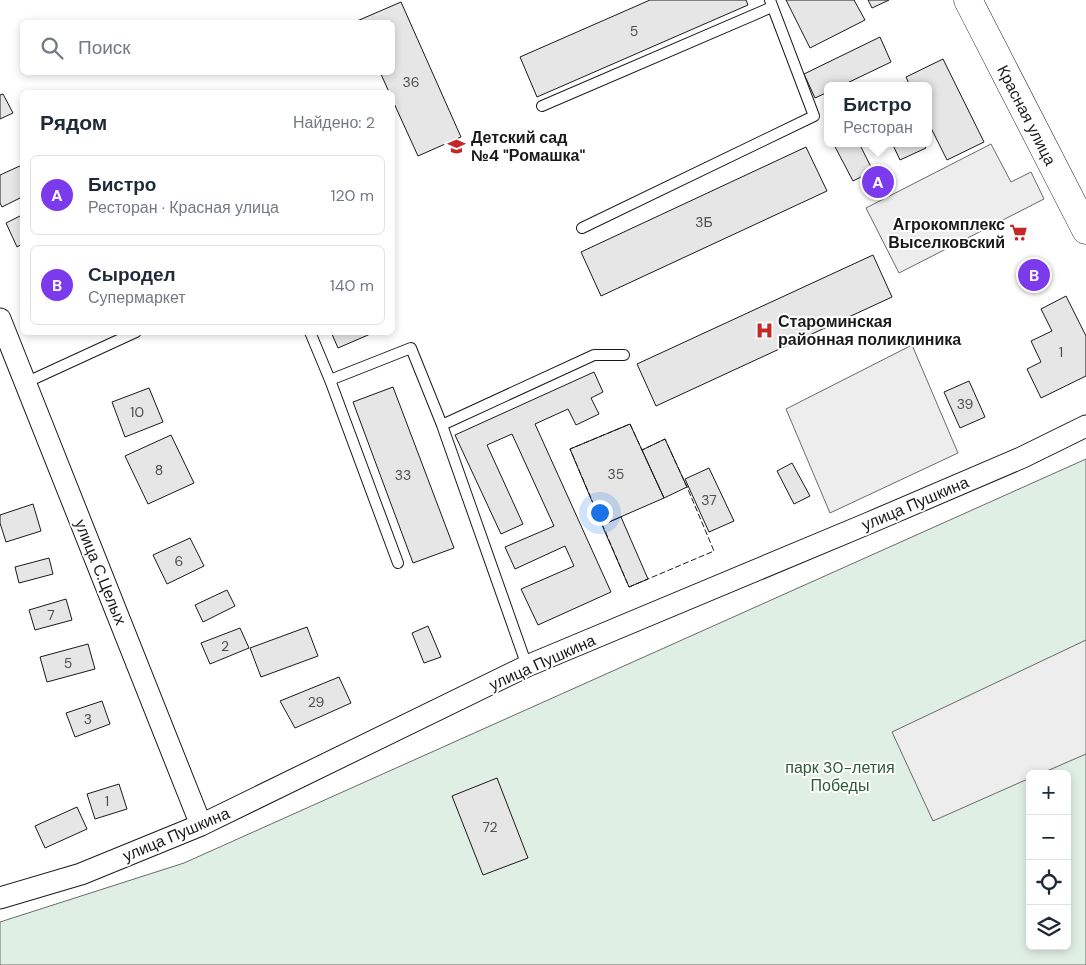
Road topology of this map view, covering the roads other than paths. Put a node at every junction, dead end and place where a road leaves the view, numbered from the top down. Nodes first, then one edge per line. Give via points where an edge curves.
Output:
1 (968, 0) edge
2 (771, 4) edge
3 (542, 106) dead end
4 (582, 228) dead end
5 (1086, 230) edge
6 (0, 319) edge
7 (129, 335) edge
8 (311, 335) edge
9 (624, 355) dead end
10 (330, 380) junction
11 (25, 383) junction
12 (442, 425) junction
13 (1086, 426) edge
14 (398, 563) dead end
15 (527, 666) junction
16 (201, 825) junction
17 (0, 898) edge

1 - 5 main road, Красная улица
2 - 3 lane
2 - 4 lane via 814,116
6 - 11 street, улица С.Целых
7 - 11 lane
8 - 10 lane
9 - 12 lane via 594,355
10 - 12 lane via 411,348
10 - 14 lane
11 - 16 street, улица С.Целых
12 - 15 lane
13 - 15 street, улица Пушкина via 869,523
15 - 16 street, улица Пушкина
16 - 17 street, улица Пушкина via 81,874

